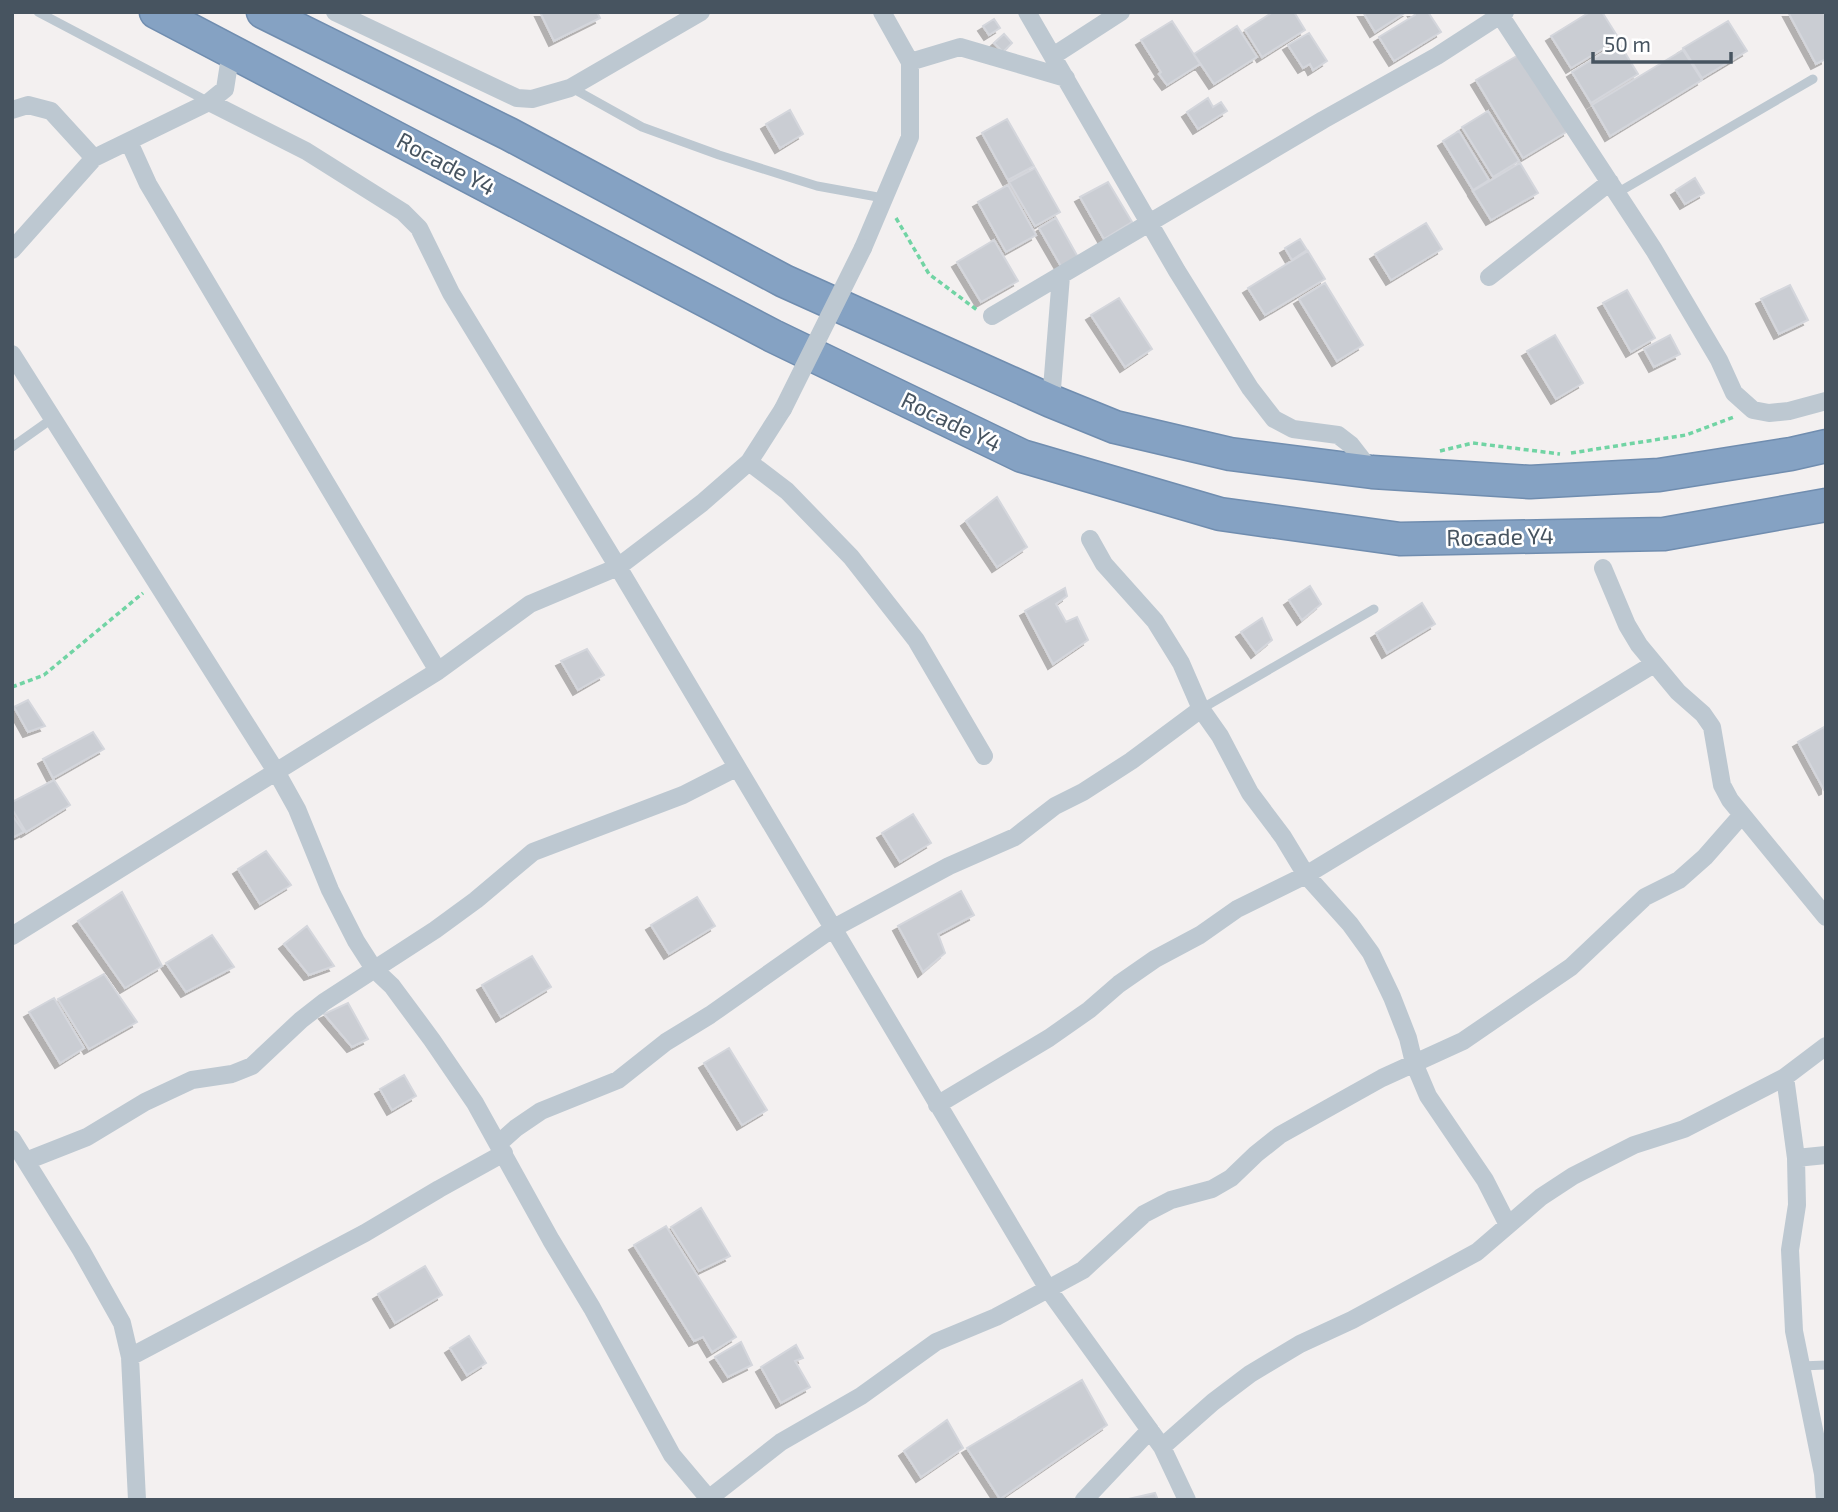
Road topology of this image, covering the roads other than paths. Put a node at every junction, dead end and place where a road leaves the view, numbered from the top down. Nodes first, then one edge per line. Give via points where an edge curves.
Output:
1 (38, 12) edge
2 (156, 12) edge
3 (263, 12) edge
4 (335, 12) edge
5 (701, 12) edge
6 (882, 12) edge
7 (1027, 12) edge
8 (1121, 12) edge
9 (1501, 13) edge
10 (231, 51) junction
11 (1053, 56) junction
12 (910, 62) junction
13 (1066, 78) junction
14 (1813, 79) dead end
15 (570, 88) junction
16 (209, 102) junction
17 (12, 110) edge
18 (129, 142) junction
19 (94, 158) junction
20 (1613, 187) junction
21 (883, 198) junction
22 (1150, 225) junction
23 (12, 250) edge
24 (1062, 276) junction
25 (1489, 276) dead end
26 (992, 316) road end
27 (12, 354) edge
28 (1051, 401) junction
29 (1826, 401) edge
30 (53, 418) junction
31 (1826, 446) edge
32 (12, 447) edge
33 (750, 462) junction
34 (1372, 472) junction
35 (1826, 505) edge
36 (1090, 539) dead end
37 (618, 567) junction
38 (1603, 568) dead end
39 (1374, 609) dead end
40 (1654, 663) junction
41 (438, 671) junction
42 (1201, 709) junction
43 (984, 755) dead end
44 (736, 768) junction
45 (277, 773) junction
46 (1741, 816) junction
47 (1306, 875) junction
48 (1826, 917) edge
49 (832, 929) junction
50 (12, 936) edge
51 (374, 969) junction
52 (1826, 1046) edge
53 (1414, 1063) junction
54 (1785, 1077) junction
55 (937, 1105) junction
56 (12, 1139) edge
57 (501, 1149) junction
58 (1826, 1155) edge
59 (1796, 1158) junction
60 (26, 1161) junction
61 (1508, 1225) junction
62 (1048, 1289) junction
63 (130, 1357) junction
64 (1826, 1364) edge
65 (1801, 1366) junction
66 (1150, 1430) junction
67 (1162, 1447) junction
68 (709, 1499) edge
69 (137, 1500) edge
70 (1084, 1500) edge
71 (1187, 1500) edge
72 (1825, 1500) edge

1 - 16 lane
2 - 10 highway, Rocade Y4
3 - 28 highway via 509,134 785,281
4 - 15 street via 517,98 532,99
5 - 15 street
6 - 12 street
7 - 11 street
8 - 11 street
9 - 20 street
9 - 22 street via 1437,56
10 - 16 street via 225,89
10 - 35 highway, Rocade Y4 via 773,336 1023,456 1220,514 1400,539 1664,534
11 - 13 street
12 - 13 street via 960,47
12 - 21 street via 911,137
13 - 22 street
14 - 20 lane
15 - 21 lane via 642,127 706,150 817,186
16 - 18 street
16 - 37 street via 306,151 403,212 419,228 451,293
17 - 19 street via 28,105 51,111
18 - 19 street
18 - 41 street via 148,184
19 - 23 street
20 - 25 street
20 - 29 street via 1698,322 1734,393 1753,410 1769,413
21 - 33 street, bridge via 783,409
22 - 24 street
22 - 34 street via 1218,338 1274,419 1293,429 1338,435
24 - 26 street
24 - 28 street
27 - 30 street
28 - 34 highway via 1115,427 1230,454
30 - 32 lane
30 - 45 street
31 - 34 highway via 1659,475 1530,482
33 - 37 street
33 - 43 street via 787,491 851,557 916,640
36 - 42 street via 1104,564 1155,621 1181,663
37 - 41 street via 530,604
37 - 44 street
38 - 40 street via 1627,625
39 - 42 lane
40 - 46 street via 1712,727 1722,785
40 - 47 street
41 - 45 street
42 - 47 street
42 - 49 street via 1016,836
44 - 49 street
44 - 51 street via 683,795 533,852 436,930
45 - 50 street
45 - 51 street via 297,808 330,890
46 - 48 street
46 - 53 street via 1705,857 1679,880 1645,897 1571,967 1463,1041
47 - 53 street via 1371,953 1392,997
47 - 55 street via 1237,909 1155,959 1049,1038
49 - 55 street
49 - 57 street via 618,1080 541,1111 516,1128
51 - 57 street via 432,1040
51 - 60 street via 301,1020 251,1066 192,1080 87,1137
52 - 54 street
53 - 61 street via 1428,1096 1485,1180
53 - 62 street via 1280,1135 1222,1184 1144,1213 1083,1270
54 - 59 street
54 - 61 street via 1684,1129 1634,1145 1573,1176
55 - 62 street
56 - 60 street
57 - 63 street via 365,1233
57 - 68 street via 672,1455
58 - 59 street
59 - 65 street via 1797,1205 1790,1250 1794,1331
60 - 63 street via 122,1324
61 - 67 street via 1477,1252 1250,1374
62 - 66 street
62 - 68 street via 936,1342 861,1396 781,1442
63 - 69 street
64 - 65 lane
65 - 72 street
66 - 67 street
66 - 70 street
67 - 71 street

